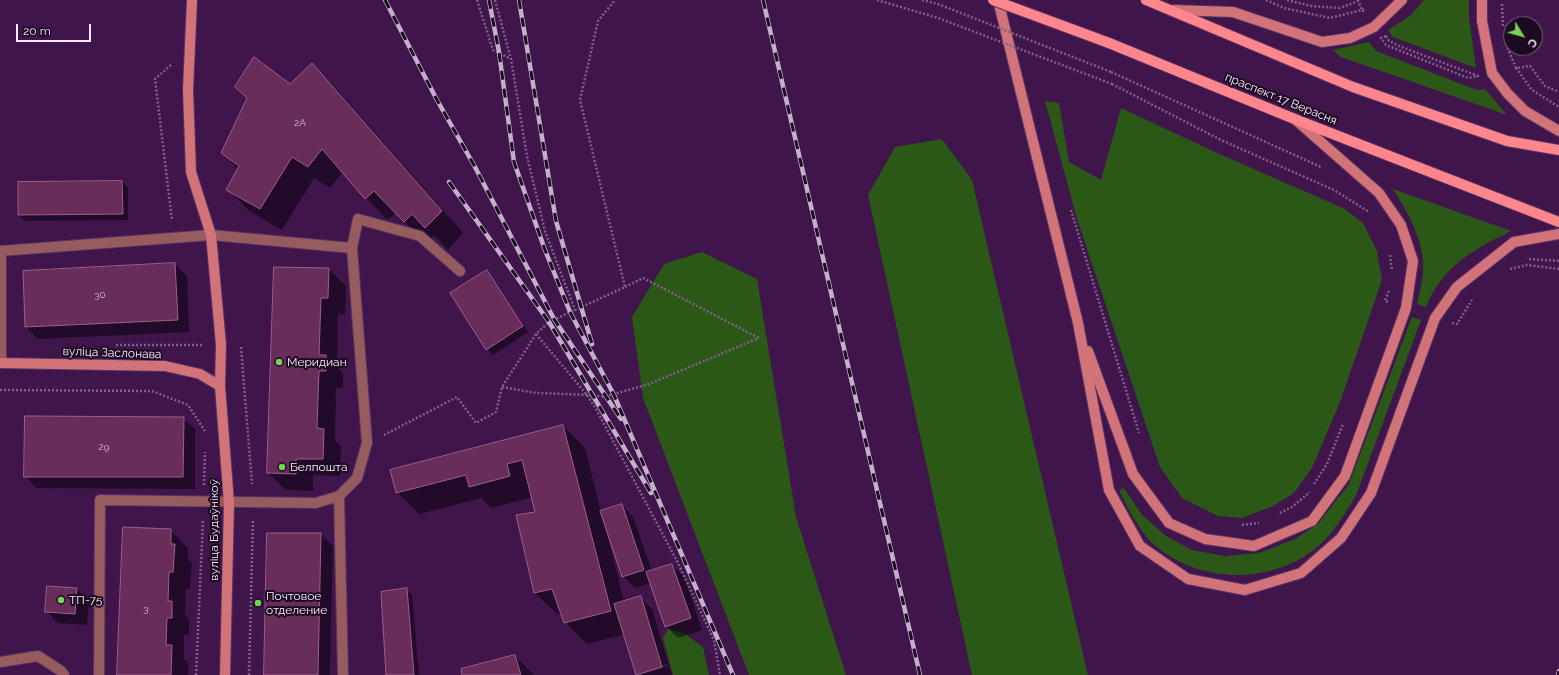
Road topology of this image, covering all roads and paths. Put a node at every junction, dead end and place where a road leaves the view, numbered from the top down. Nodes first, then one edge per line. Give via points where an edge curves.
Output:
1 (192, 0) edge
2 (477, 0) edge
3 (495, 0) edge
4 (615, 0) edge
5 (877, 0) edge
6 (922, 0) edge
7 (993, 0) edge
8 (998, 0) edge
9 (1146, 0) edge
10 (1266, 0) edge
11 (1287, 0) edge
12 (1402, 0) edge
13 (1482, 0) edge
14 (1502, 0) edge
15 (1173, 10) junction
16 (1362, 10) junction
17 (1366, 15) dead end
18 (1503, 30) dead end
19 (1027, 38) dead end
20 (1382, 38) joint
21 (1511, 56) edge
22 (510, 59) junction
23 (1033, 60) dead end
24 (173, 61) dead end
25 (1516, 68) junction
26 (1511, 69) dead end
27 (1559, 92) edge
28 (1559, 107) edge
29 (1297, 120) junction
30 (1559, 131) edge
31 (1559, 150) edge
32 (1325, 170) dead end
33 (1068, 203) dead end
34 (1372, 213) dead end
35 (1559, 222) edge
36 (1559, 234) edge
37 (211, 235) junction
38 (175, 238) junction
39 (352, 248) junction
40 (1389, 248) dead end
41 (0, 251) edge
42 (1559, 269) edge
43 (1507, 270) dead end
44 (460, 271) dead end
45 (1393, 276) dead end
46 (625, 287) junction
47 (1389, 288) dead end
48 (1476, 294) dead end
49 (1391, 303) dead end
50 (575, 310) junction
51 (1446, 322) dead end
52 (1078, 323) junction
53 (536, 334) junction
54 (111, 345) dead end
55 (221, 346) junction
56 (0, 363) edge
57 (220, 386) junction
58 (502, 388) junction
59 (0, 390) edge
60 (587, 395) junction
61 (1344, 420) dead end
62 (206, 433) dead end
63 (1139, 434) dead end
64 (367, 443) junction
65 (205, 448) dead end
66 (339, 496) junction
67 (204, 502) junction
68 (229, 503) junction
69 (1278, 514) dead end
70 (1265, 522) dead end
71 (1236, 526) dead end
72 (0, 662) edge
73 (64, 675) edge
74 (99, 675) edge
75 (196, 675) edge
76 (225, 675) edge
77 (343, 675) edge
78 (720, 675) edge

1 - 37 main road, вуліца Будаўнікоў via 188,90 191,172
2 - 22 path via 493,50
3 - 22 path
4 - 46 path via 598,21 580,100
5 - 34 path, bridge via 938,18 1112,84 1221,140 1334,190
6 - 32 path, bridge via 1111,72
7 - 29 main road, праспект 17 Верасня, bridge via 1109,43
8 - 52 main road
9 - 15 main road
10 - 16 path via 1284,8 1330,18
11 - 16 path via 1311,6 1340,8 1358,1
12 - 15 main road via 1374,26 1350,38 1322,42 1233,12
13 - 30 main road via 1482,21 1492,73 1525,111
14 - 18 path
15 - 31 main road via 1353,87 1507,142
16 - 17 path
19 - 23 path
20 - 20 path via 1386,45 1468,78 1478,76 1400,46 1386,36
21 - 25 path
22 - 50 path via 527,156 545,231
24 - 38 path via 155,79
25 - 26 path
25 - 27 path via 1530,66 1544,86
25 - 28 path via 1532,90
29 - 35 main road, праспект 17 Верасня
29 - 52 main road via 1379,193 1401,225 1414,261 1406,308 1345,476 1312,521 1254,546 1205,539 1169,523 1133,474
33 - 63 path
36 - 52 main road via 1514,242 1457,287 1435,318 1371,493 1341,538 1301,573 1246,590 1188,579 1140,546 1109,490
37 - 38 street
37 - 39 street
37 - 55 main road, вуліца Будаўнікоў
38 - 41 street
39 - 44 street via 358,218 420,236
39 - 64 street
40 - 45 path
41 - 56 street
42 - 43 path via 1527,265
46 - 50 path
46 - 60 path via 643,278 759,338 649,384 604,397
47 - 49 path via 1385,301
48 - 51 path via 1457,324
50 - 53 path via 548,322
53 - 58 path
53 - 60 path
54 - 55 path
55 - 57 main road, вуліца Будаўнікоў
56 - 57 main road, вуліца Заслонава via 165,366 200,374
57 - 68 main road, вуліца Будаўнікоў
58 - 60 path via 536,394
58 - 64 path via 496,412 476,423 457,397
59 - 62 path via 152,391 188,405
60 - 78 path via 678,563 714,640
61 - 69 path via 1327,464 1310,492 1292,507
64 - 66 street via 357,478
65 - 67 path
66 - 68 street via 316,504
66 - 77 street
67 - 68 street
67 - 74 street via 100,500
67 - 75 path
68 - 76 main road, вуліца Будаўнікоў
70 - 71 path
72 - 73 street via 38,656 61,670

